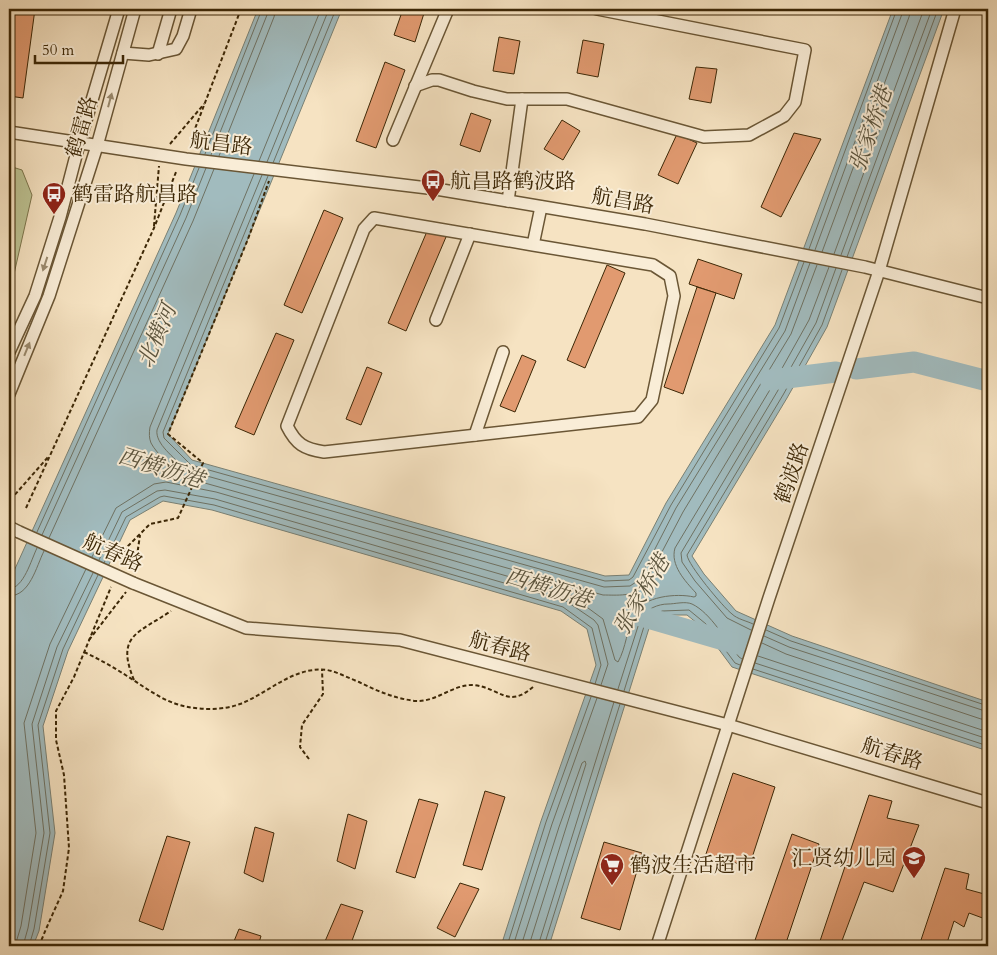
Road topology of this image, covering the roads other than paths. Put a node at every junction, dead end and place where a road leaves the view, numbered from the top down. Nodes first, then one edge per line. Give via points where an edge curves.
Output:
1 (119, 9) edge
2 (136, 9) edge
3 (171, 9) edge
4 (191, 9) edge
5 (448, 9) edge
6 (597, 9) edge
7 (955, 9) edge
8 (122, 53) junction
9 (158, 54) junction
10 (416, 86) junction
11 (522, 100) junction
12 (9, 132) edge
13 (393, 140) dead end
14 (79, 144) junction
15 (97, 146) junction
16 (508, 201) junction
17 (541, 206) junction
18 (470, 234) junction
19 (533, 245) junction
20 (879, 271) junction
21 (988, 298) edge
22 (436, 320) dead end
23 (9, 352) edge
24 (502, 352) dead end
25 (9, 394) edge
26 (475, 435) junction
27 (14, 530) edge
28 (728, 725) junction
29 (988, 802) edge
30 (657, 946) edge

1 - 14 street, 鹤雷路
2 - 8 street, 鹤雷路
3 - 9 street
4 - 9 street via 176,50
5 - 10 street
6 - 11 street via 805,50 795,102 784,116 749,134 704,137 567,99
7 - 20 street, 鹤波路
8 - 9 street
15 -> 8 street, 鹤雷路
10 - 11 street via 439,80 473,91
10 - 13 street
11 - 16 street
12 - 14 street, 航昌路
14 - 15 street, 航昌路
14 -> 23 street, 鹤雷路 via 35,296
15 - 16 street, 航昌路
25 -> 15 street, 鹤雷路 via 49,296
16 - 17 street, 航昌路
17 - 19 street
17 - 20 street, 航昌路
18 - 19 street
18 - 22 street
18 - 26 street via 374,218 364,229 287,426 294,439 309,449 324,452
19 - 26 street via 653,264 670,276 674,296 652,400 638,417
20 - 21 street, 航昌路
20 - 28 street, 鹤波路
24 - 26 street
27 - 28 street, 航春路, bridge via 246,628 400,640
28 - 29 street, 航春路
28 - 30 street, 鹤波路

